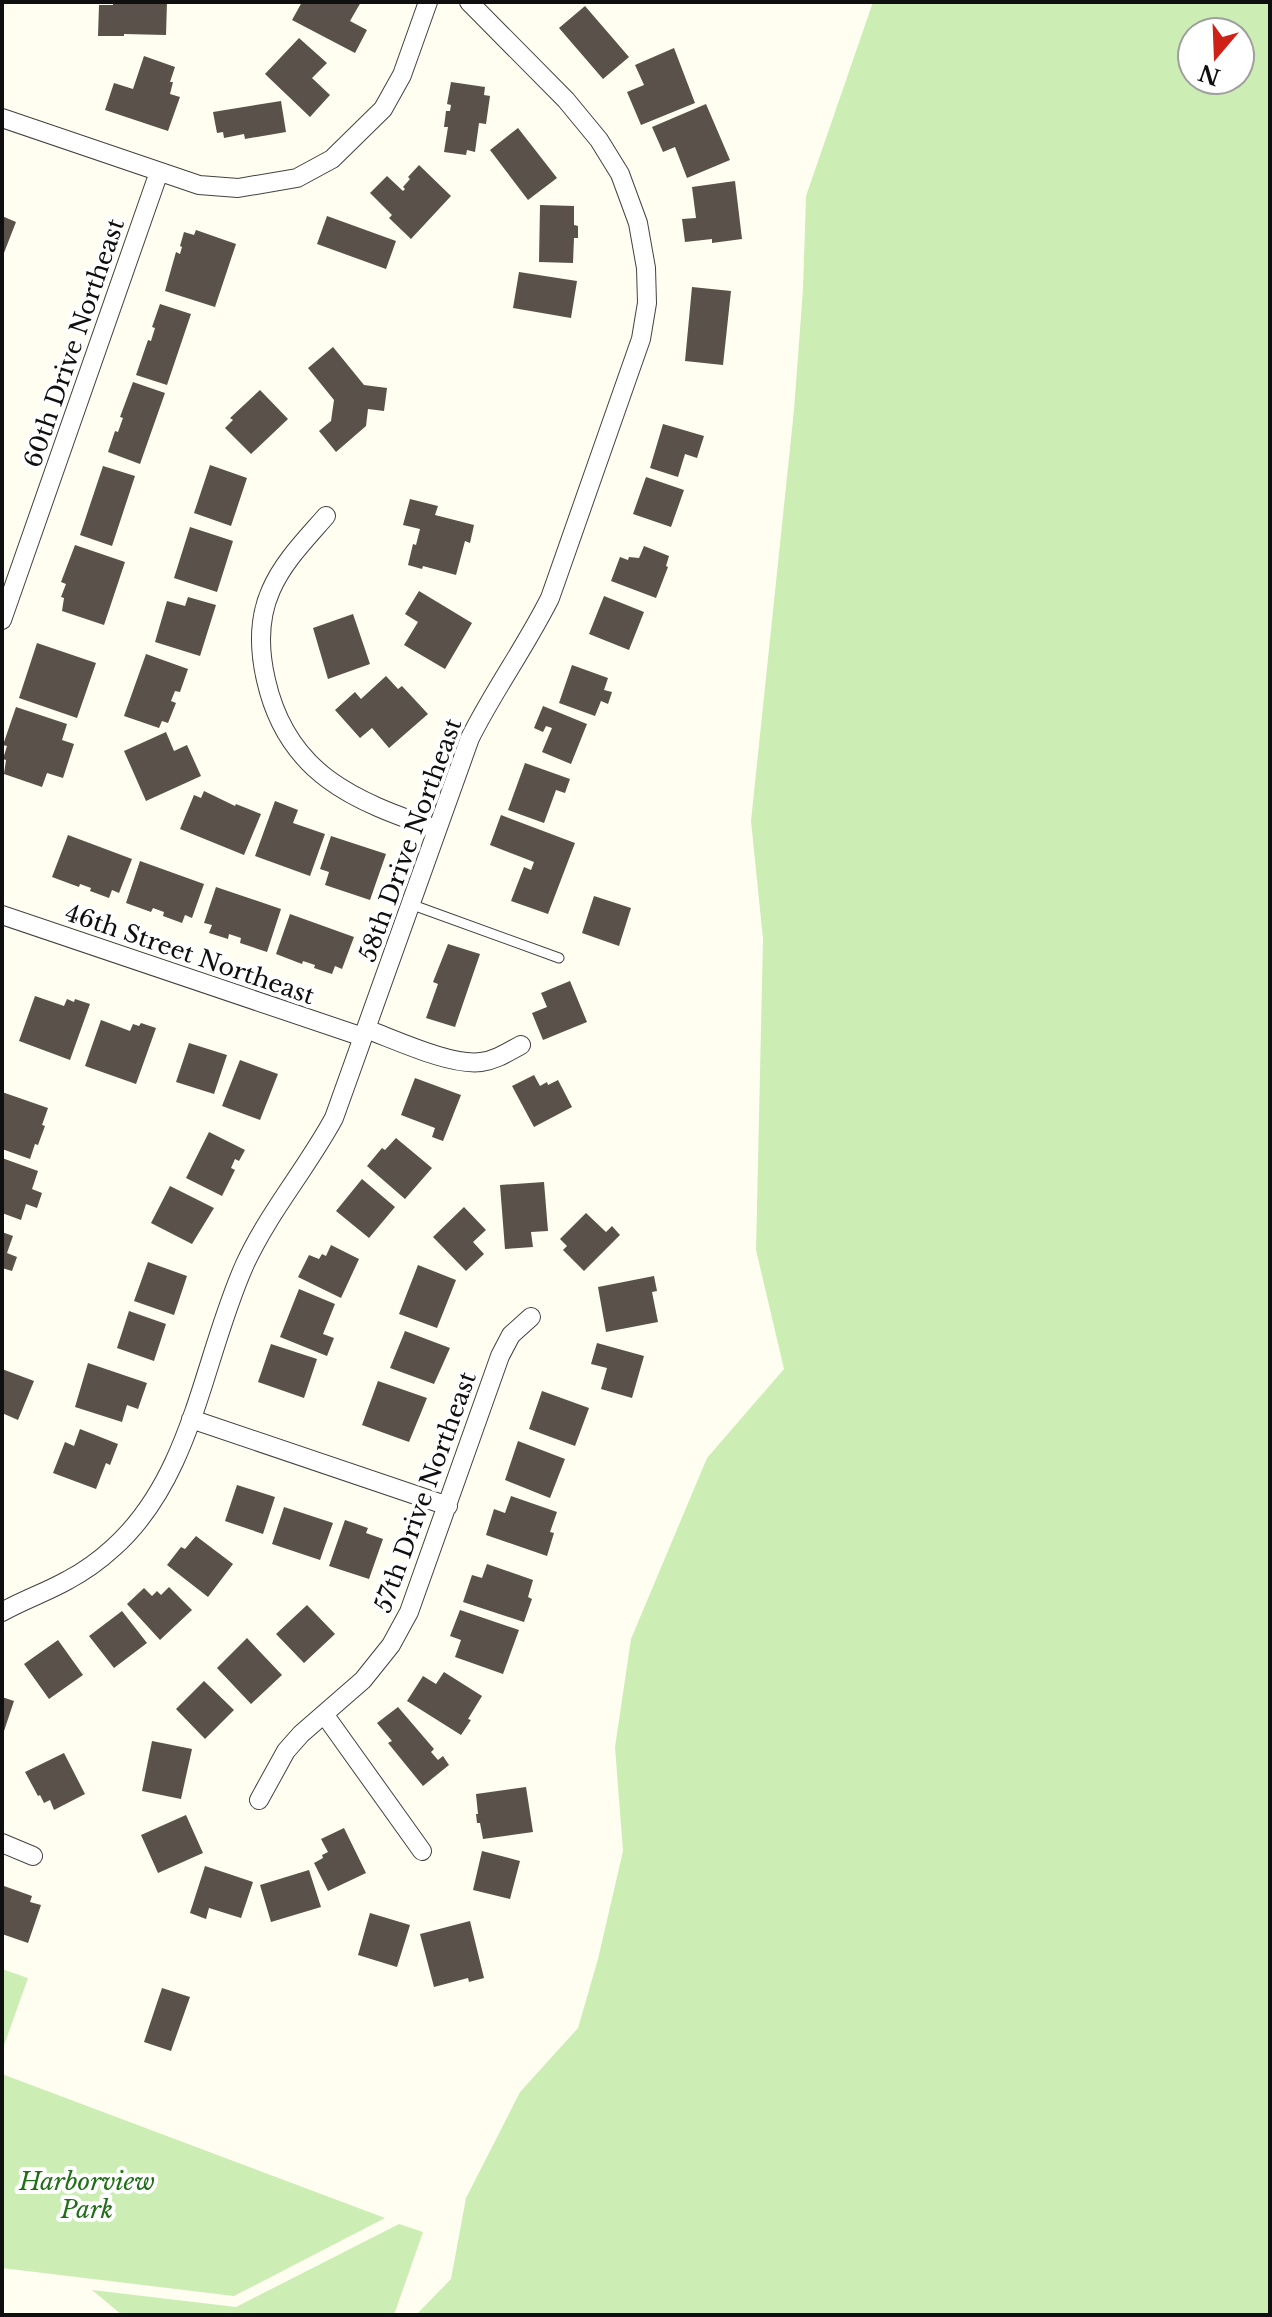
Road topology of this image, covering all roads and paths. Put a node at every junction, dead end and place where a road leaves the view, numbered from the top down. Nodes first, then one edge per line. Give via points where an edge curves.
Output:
1 (428, 2) edge
2 (469, 2) edge
3 (2, 118) edge
4 (159, 172) junction
5 (326, 516) dead end
6 (2, 620) edge
7 (436, 829) junction
8 (410, 904) junction
9 (2, 915) edge
10 (559, 958) dead end
11 (365, 1033) junction
12 (521, 1045) dead end
13 (531, 1317) dead end
14 (191, 1419) junction
15 (448, 1506) junction
16 (2, 1612) edge
17 (324, 1714) junction
18 (259, 1800) dead end
19 (2, 1843) edge
20 (422, 1851) dead end
21 (33, 1856) dead end

1 - 4 street via 402,75 383,109 332,159 297,178 238,188 199,185
2 - 7 street, 58th Drive Northeast via 566,100 620,174 638,223 647,303 625,390 550,598 482,714
3 - 4 street
4 - 6 street, 60th Drive Northeast
5 - 7 street via 271,589 262,618 261,658 270,700 284,733 315,771 349,794
7 - 8 street, 58th Drive Northeast
8 - 10 lane
8 - 11 street, 58th Drive Northeast
9 - 11 street, 46th Street Northeast
11 - 12 street, 46th Street Northeast via 468,1063 498,1058
11 - 14 street, 58th Drive Northeast via 334,1118 244,1266
13 - 15 street, 57th Drive Northeast via 511,1335 500,1356
14 - 15 street
14 - 16 street, 58th Drive Northeast via 161,1491 137,1525 70,1580
15 - 17 street, 57th Drive Northeast via 409,1612 391,1645 363,1680
17 - 18 street, 57th Drive Northeast via 286,1751
17 - 20 street
19 - 21 street

